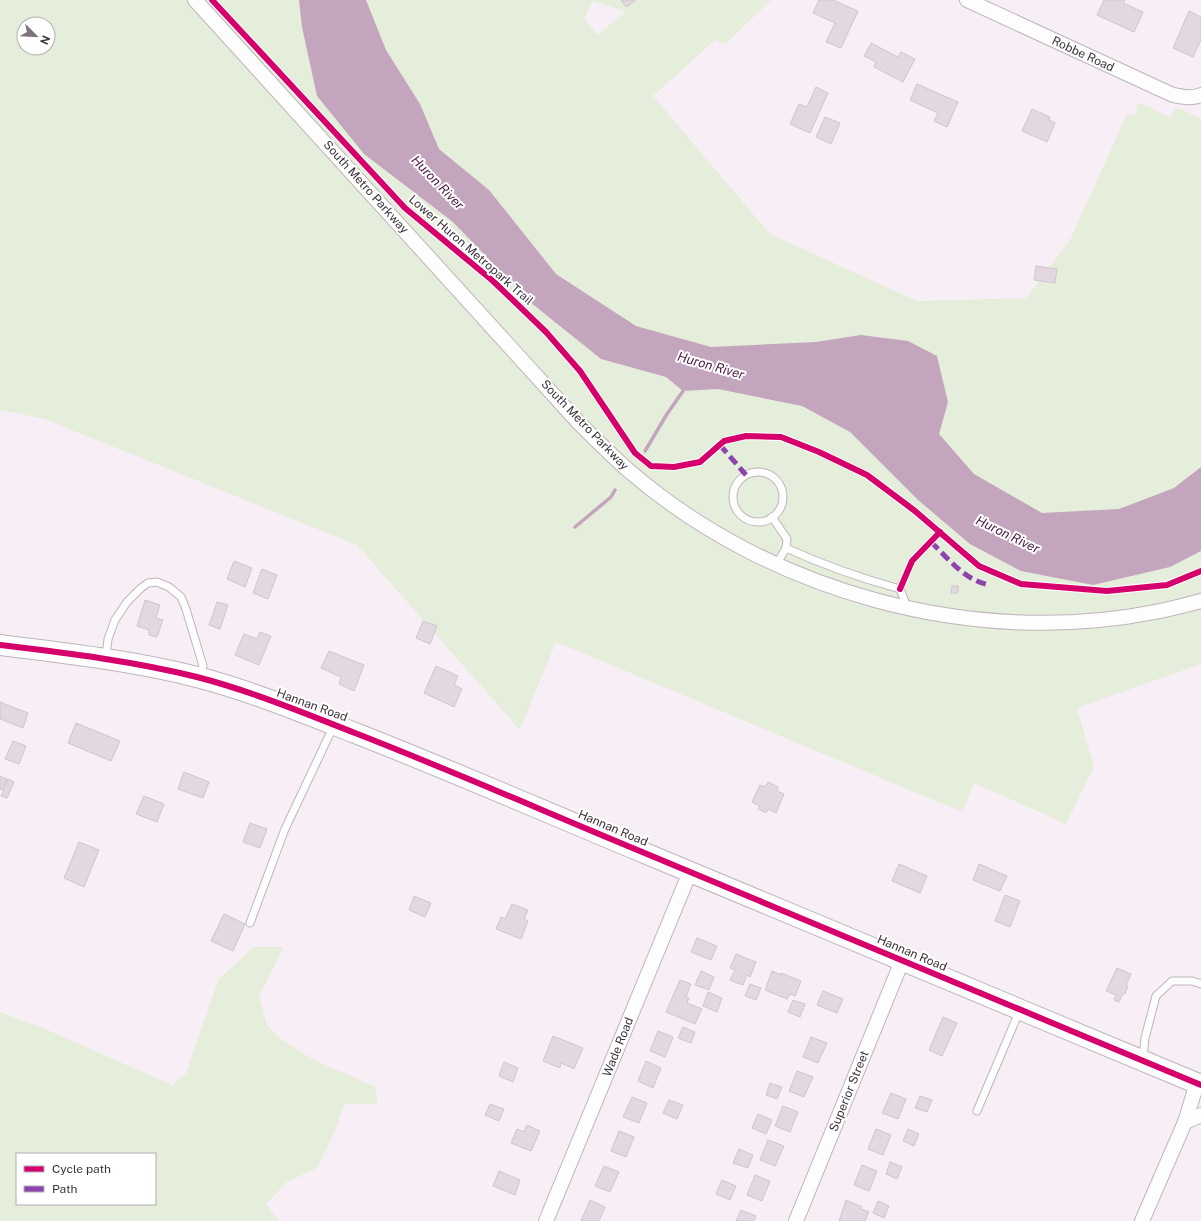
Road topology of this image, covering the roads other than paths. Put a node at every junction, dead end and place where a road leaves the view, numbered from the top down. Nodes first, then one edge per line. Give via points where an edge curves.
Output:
1 (195, 0) edge
2 (967, 0) edge
3 (1201, 95) edge
4 (772, 517) junction
5 (786, 548) junction
6 (776, 565) junction
7 (1201, 601) edge
8 (908, 609) junction
9 (0, 645) edge
10 (106, 659) junction
11 (199, 678) junction
12 (334, 725) junction
13 (690, 872) junction
14 (250, 923) dead end
15 (902, 961) junction
16 (1201, 984) edge
17 (1020, 1010) junction
18 (1143, 1061) junction
19 (1199, 1084) edge
20 (977, 1111) dead end
21 (1201, 1114) edge
22 (1185, 1122) junction
23 (546, 1221) edge
24 (796, 1221) edge
25 (1142, 1221) edge

1 - 6 street, South Metro Parkway via 604,448 684,512 731,542
2 - 3 street, Robbe Road via 1174,95 1185,98
4 - 4 lane via 781,508 783,499 779,483 767,474 759,472 744,476 738,482 733,496 738,512 752,522 769,520
4 - 5 lane via 787,539
5 - 6 lane
5 - 8 lane via 844,572 900,589
6 - 8 street, South Metro Parkway via 840,590
7 - 8 street, South Metro Parkway via 1124,617 1059,622 994,621
9 - 10 street, Hannan Road
10 - 11 street, Hannan Road
10 - 11 lane via 108,639 127,602 148,583 157,582 169,587 181,597 203,666
11 - 12 street, Hannan Road
12 - 13 street, Hannan Road via 415,756
12 - 14 lane via 285,829
13 - 15 street, Hannan Road
13 - 23 street, Wade Road
15 - 17 street, Hannan Road
15 - 24 street, Superior Street
16 - 18 lane via 1192,981 1172,981 1156,996 1145,1038
17 - 18 street, Hannan Road
17 - 20 lane
18 - 19 street, Hannan Road
19 - 22 street
21 - 22 street
22 - 25 street

